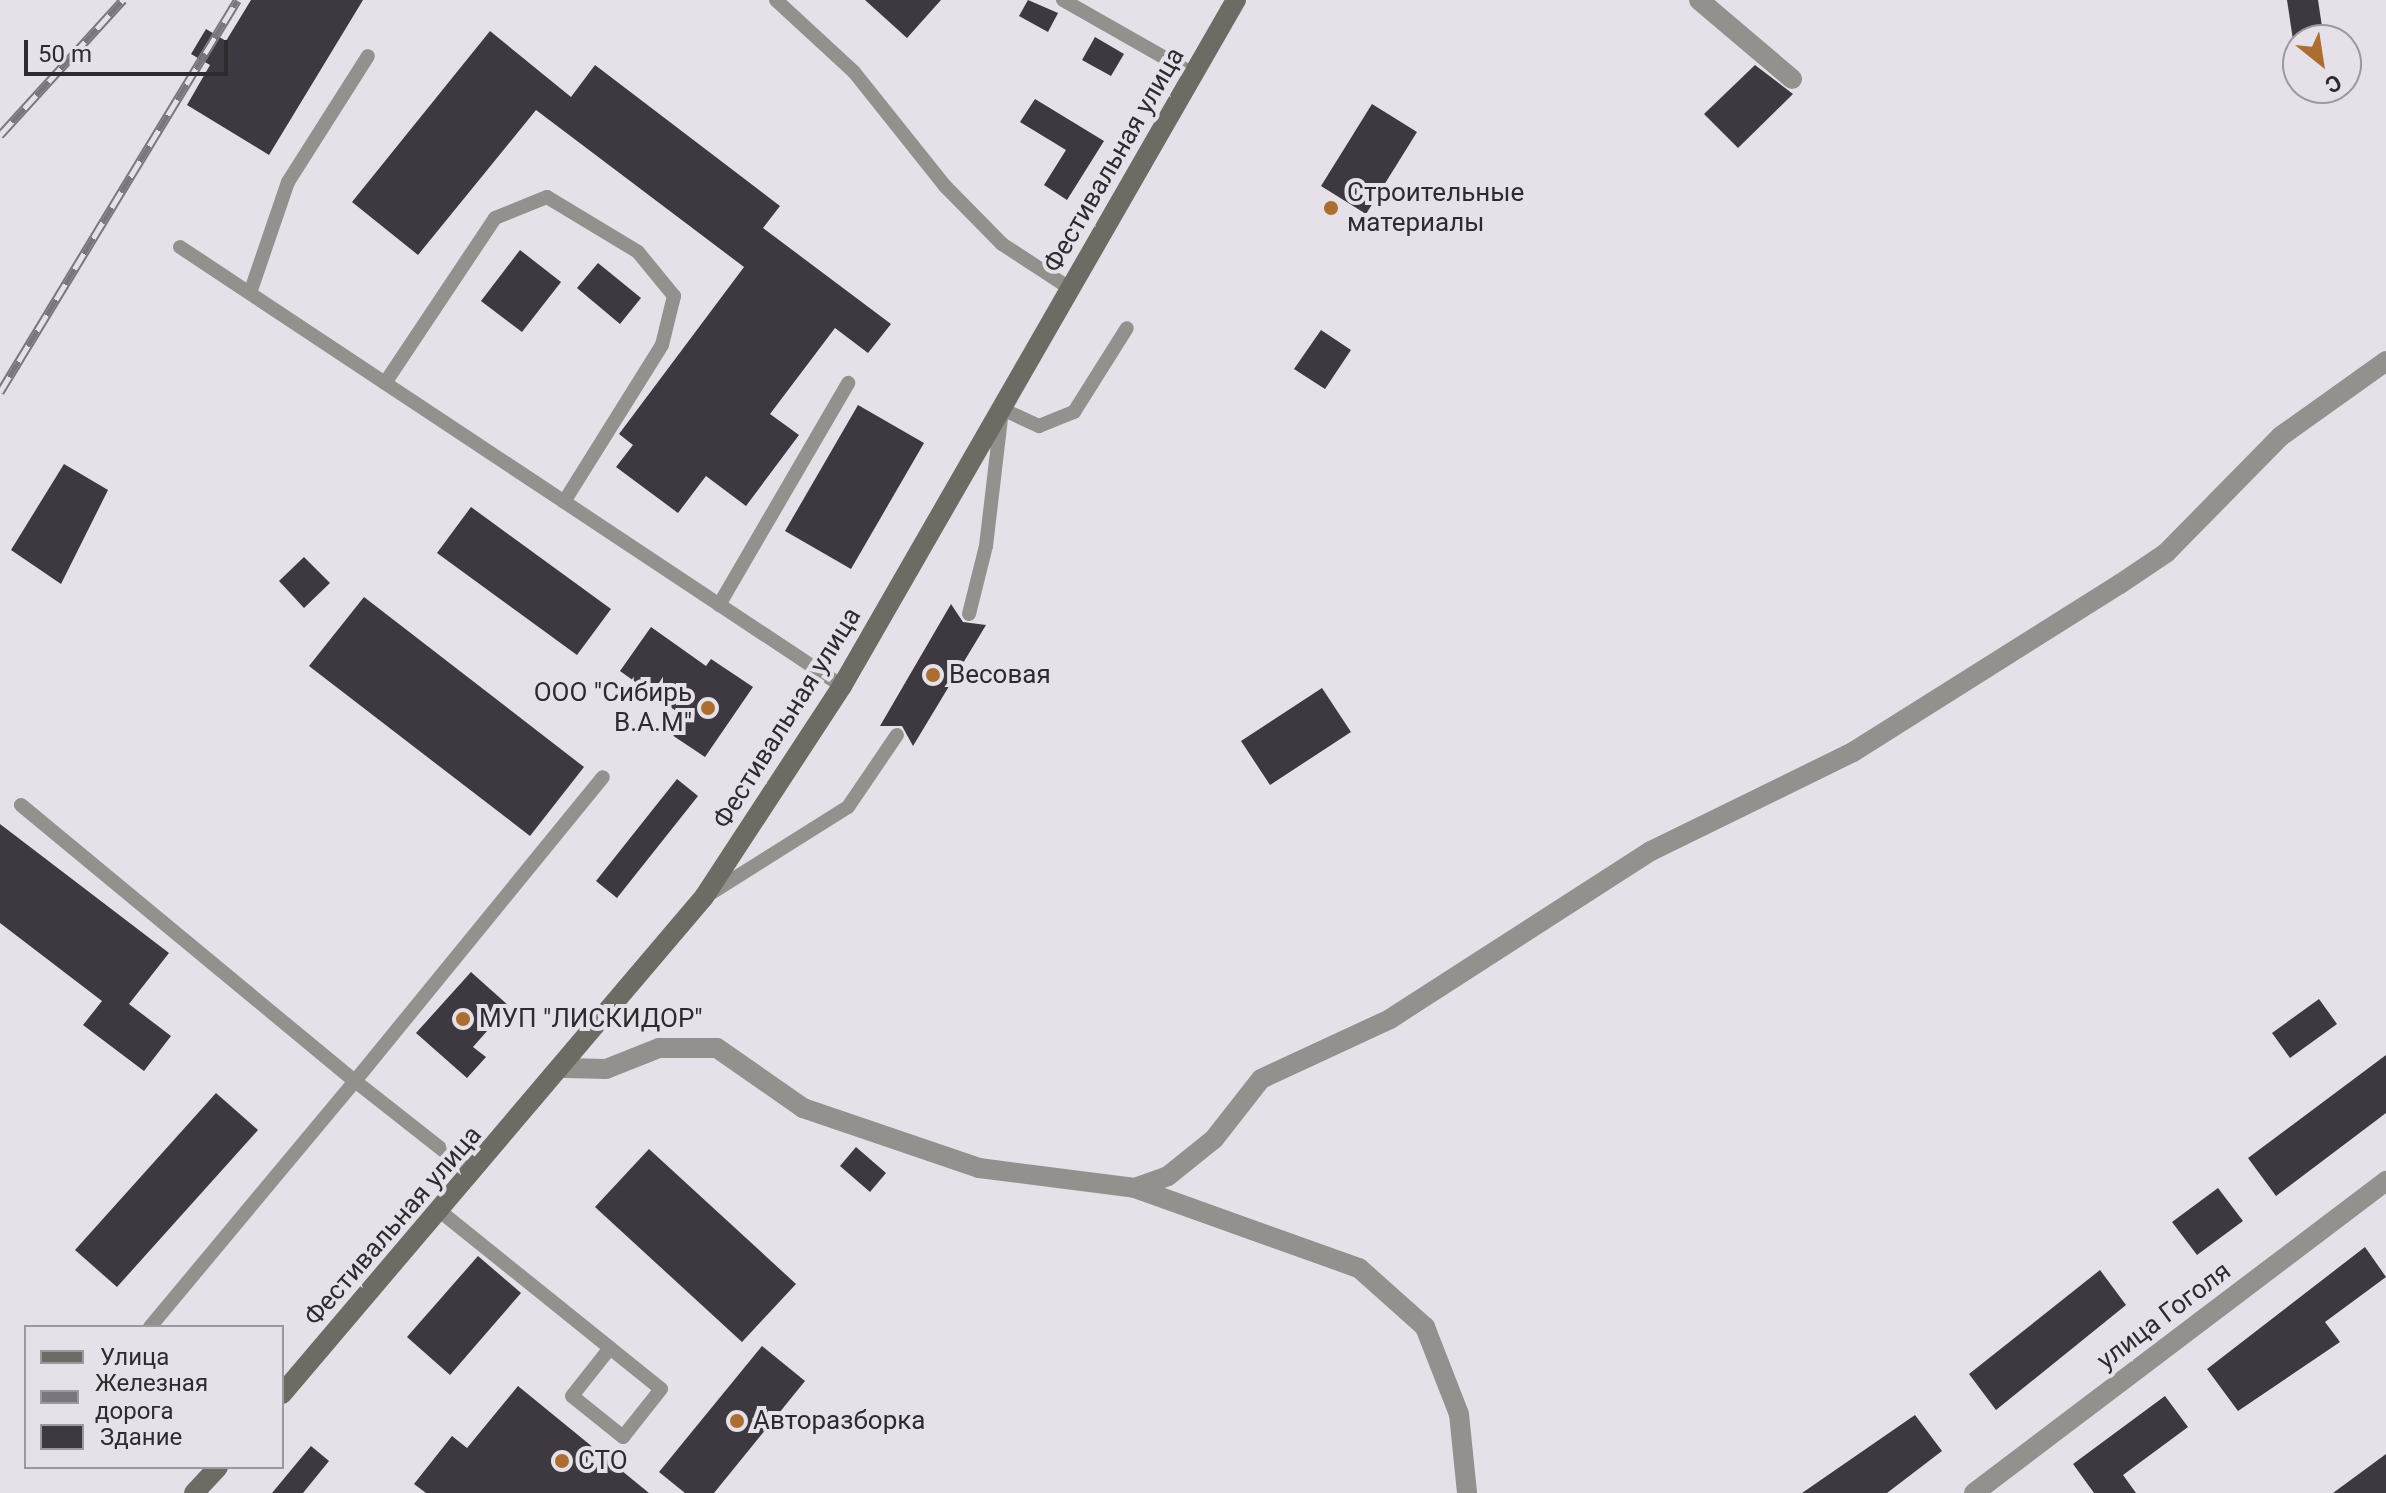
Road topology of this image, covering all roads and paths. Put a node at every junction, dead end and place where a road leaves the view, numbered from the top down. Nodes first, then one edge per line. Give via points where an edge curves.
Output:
1 (776, 0) edge
2 (1063, 0) edge
3 (1236, 0) edge
4 (1699, 0) edge
5 (368, 56) dead end
6 (1193, 74) junction
7 (1792, 79) dead end
8 (180, 247) dead end
9 (1071, 289) junction
10 (250, 293) junction
11 (1127, 328) dead end
12 (2386, 361) edge
13 (385, 383) junction
14 (848, 383) dead end
15 (1002, 409) junction
16 (564, 502) junction
17 (719, 605) junction
18 (969, 614) dead end
19 (842, 686) junction
20 (897, 735) dead end
21 (603, 777) dead end
22 (21, 805) dead end
23 (704, 897) junction
24 (565, 1068) junction
25 (355, 1081) junction
26 (473, 1174) junction
27 (2386, 1181) edge
28 (1135, 1188) junction
29 (441, 1212) junction
30 (152, 1325) edge
31 (610, 1348) junction
32 (284, 1392) edge
33 (216, 1469) edge
34 (194, 1493) edge
35 (1467, 1493) edge
36 (1974, 1493) edge

1 - 9 lane via 854,72 945,186 1002,244
2 - 6 lane
3 - 6 main road, Фестивальная улица
4 - 7 street
5 - 10 lane via 288,182
6 - 9 main road, Фестивальная улица
8 - 10 lane
9 - 15 main road, Фестивальная улица
10 - 13 lane
11 - 15 lane via 1074,412 1039,426
12 - 28 street via 2281,436 2166,553 2120,584 1853,752 1651,851 1390,1019 1261,1079 1194,1159
13 - 16 lane
13 - 16 lane via 495,218 547,197 638,252 674,296 662,345
14 - 17 lane
15 - 18 lane via 986,546
15 - 19 main road, Фестивальная улица
16 - 17 lane
17 - 19 lane
19 - 23 main road, Фестивальная улица
20 - 23 lane via 848,807
21 - 25 lane
22 - 25 lane
23 - 24 main road, Фестивальная улица
24 - 26 main road, Фестивальная улица
24 - 28 street via 606,1069 659,1048 717,1048 803,1108 881,1136 979,1168
25 - 26 lane
25 - 30 lane
26 - 29 main road, Фестивальная улица
27 - 36 street, улица Гоголя
28 - 35 street via 1359,1268 1425,1327 1459,1414
29 - 31 lane
29 - 32 main road, Фестивальная улица
31 - 31 lane via 661,1389 623,1437 572,1396
33 - 34 main road

